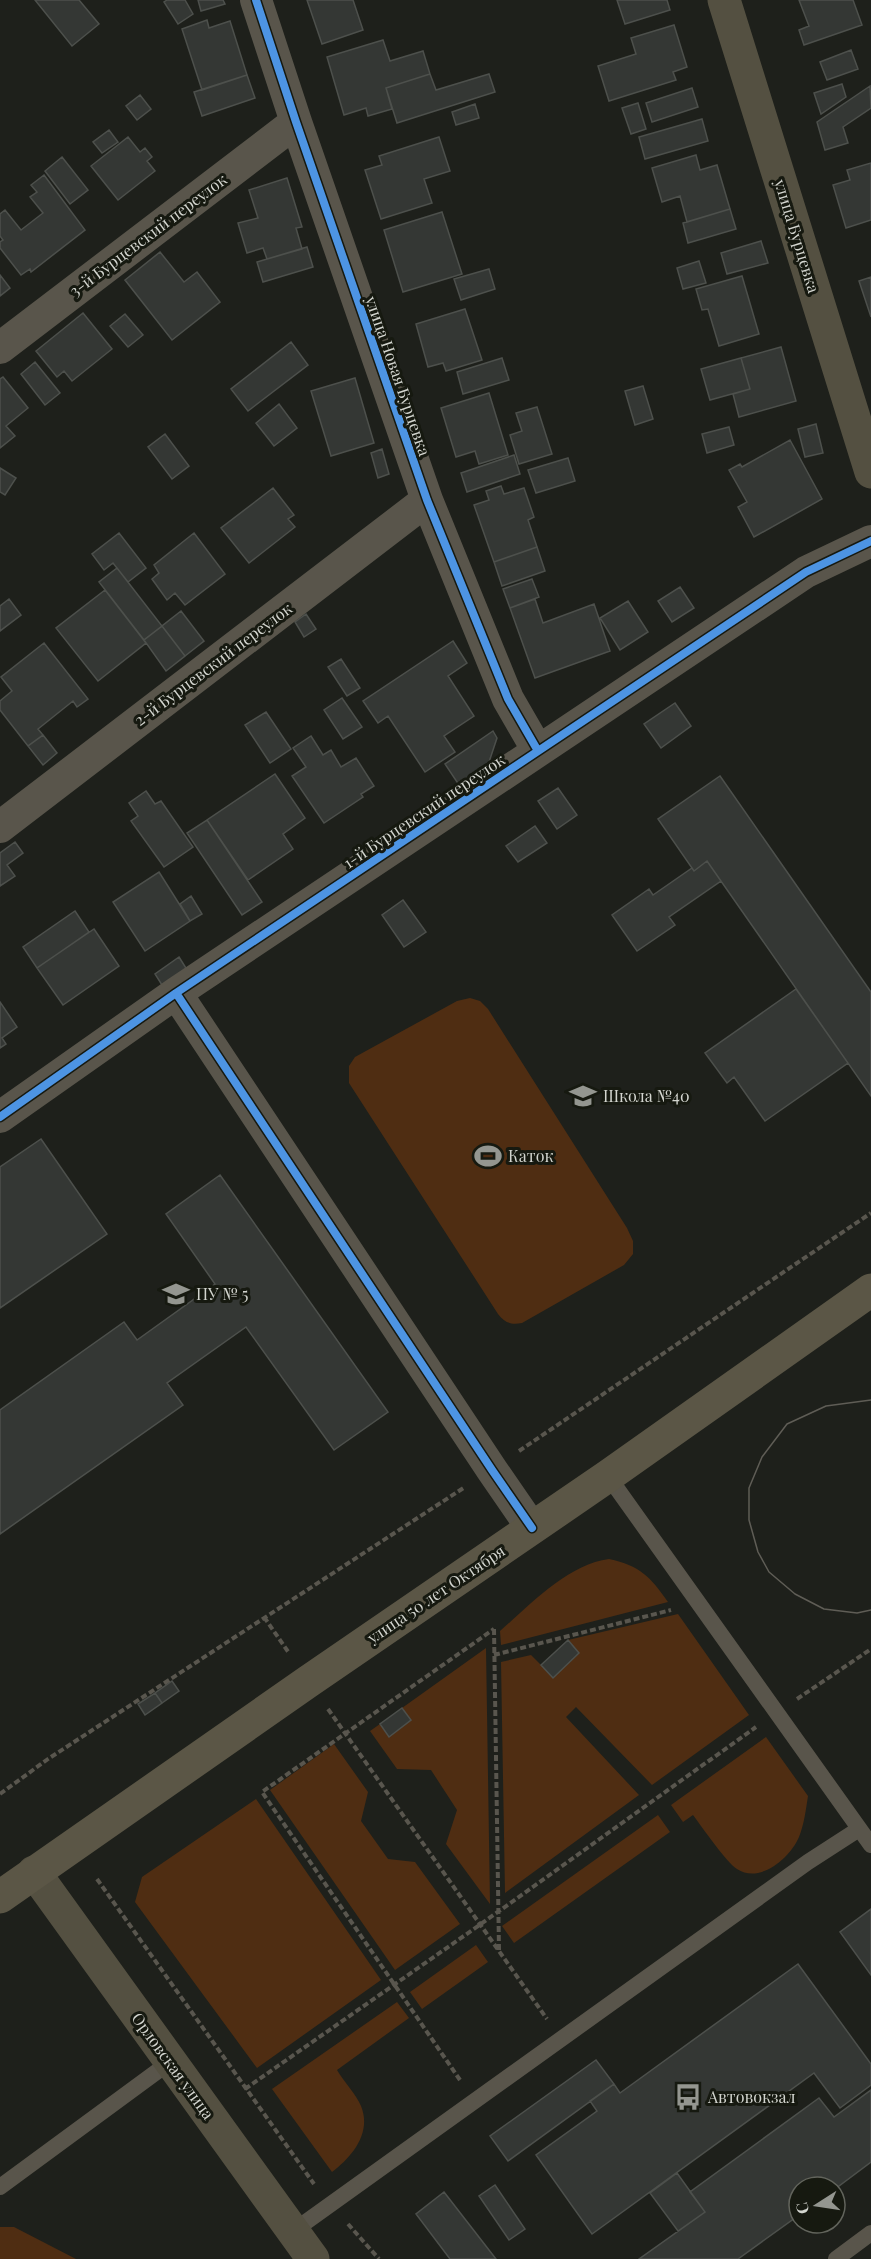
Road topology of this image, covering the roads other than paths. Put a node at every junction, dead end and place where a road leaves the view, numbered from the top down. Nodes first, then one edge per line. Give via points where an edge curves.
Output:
1 (256, 0) edge
2 (724, 0) edge
3 (296, 122) junction
4 (0, 348) edge
5 (871, 472) edge
6 (427, 500) junction
7 (871, 541) edge
8 (538, 752) junction
9 (0, 827) edge
10 (176, 993) junction
11 (0, 1117) edge
12 (871, 1290) edge
13 (608, 1476) junction
14 (532, 1528) junction
15 (859, 1828) junction
16 (871, 1845) edge
17 (34, 1872) junction
18 (0, 1897) edge
19 (170, 2062) junction
20 (0, 2187) edge
21 (292, 2232) junction
22 (871, 2233) edge
23 (313, 2259) edge
24 (836, 2259) edge

1 - 3 street, улица Новая Бурцевка
2 - 5 street, улица Бурцевка
3 - 4 street, 3-й Бурцевский переулок
3 - 6 street, улица Новая Бурцевка
6 - 8 street, улица Новая Бурцевка via 508,699
6 - 9 street, 2-й Бурцевский переулок
7 - 8 street, 1-й Бурцевский переулок via 806,572
8 - 10 street, 1-й Бурцевский переулок
10 - 11 street, 1-й Бурцевский переулок
10 - 14 street
12 - 13 main road, улица 50 лет Октября
13 - 14 main road, улица 50 лет Октября
13 - 15 lane
14 - 17 main road, улица 50 лет Октября
15 - 16 lane
15 - 21 lane
17 - 18 main road, улица 50 лет Октября
17 - 19 street, Орловская улица
19 - 20 lane
19 - 21 street, Орловская улица
21 - 23 street, Орловская улица
22 - 24 lane

